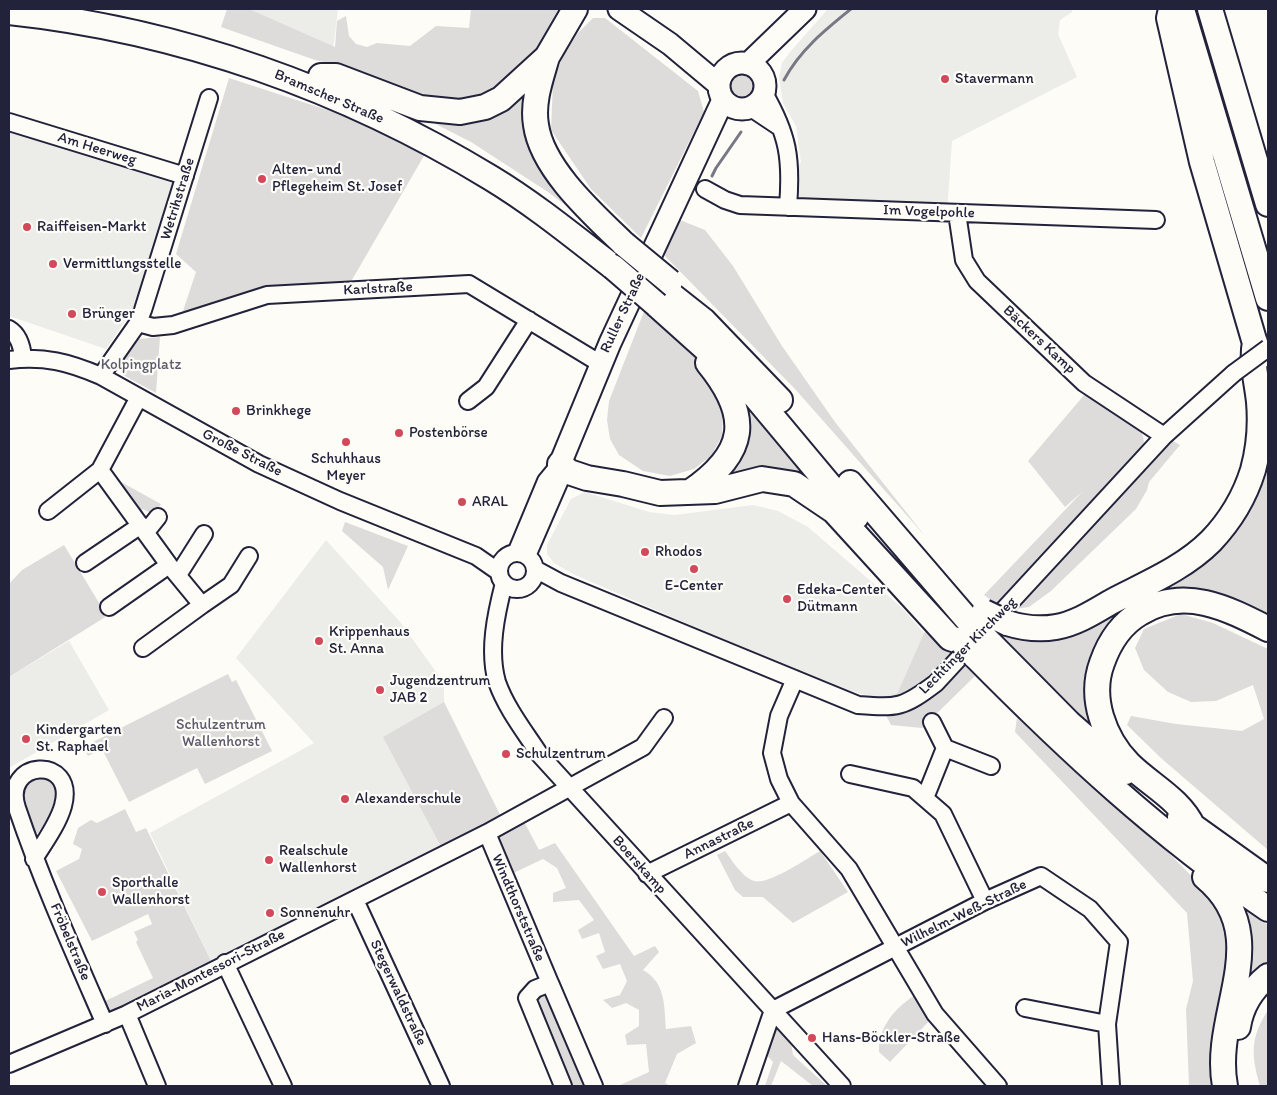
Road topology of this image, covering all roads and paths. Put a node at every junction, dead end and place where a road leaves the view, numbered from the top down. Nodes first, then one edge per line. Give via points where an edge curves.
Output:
1 (76, 9) edge
2 (575, 9) edge
3 (588, 9) edge
4 (619, 9) edge
5 (1171, 9) edge
6 (1182, 9) edge
7 (1210, 9) edge
8 (9, 12) edge
9 (802, 13) edge
10 (562, 33) junction
11 (547, 56) junction
12 (321, 76) junction
13 (742, 88) junction
14 (209, 98) dead end
15 (9, 122) edge
16 (186, 176) junction
17 (705, 189) dead end
18 (1268, 204) edge
19 (788, 206) junction
20 (957, 213) junction
21 (1156, 220) dead end
22 (619, 255) junction
23 (664, 293) junction
24 (1268, 298) edge
25 (529, 320) junction
26 (677, 322) junction
27 (138, 323) junction
28 (9, 328) edge
29 (1262, 345) edge
30 (16, 359) edge
31 (600, 364) junction
32 (101, 376) junction
33 (1268, 396) edge
34 (139, 397) junction
35 (468, 401) dead end
36 (1164, 436) junction
37 (562, 459) junction
38 (100, 470) junction
39 (688, 493) junction
40 (48, 512) dead end
41 (158, 517) dead end
42 (144, 529) junction
43 (204, 534) dead end
44 (248, 556) dead end
45 (85, 563) dead end
46 (174, 570) junction
47 (516, 570) junction
48 (202, 605) junction
49 (109, 607) dead end
50 (1268, 629) edge
51 (971, 637) junction
52 (143, 648) dead end
53 (795, 679) junction
54 (664, 718) dead end
55 (932, 722) dead end
56 (945, 748) junction
57 (991, 766) dead end
58 (850, 774) dead end
59 (568, 787) junction
60 (925, 798) junction
61 (791, 803) junction
62 (1193, 827) junction
63 (487, 833) junction
64 (1171, 840) junction
65 (34, 859) junction
66 (647, 874) junction
67 (1268, 880) edge
68 (355, 900) junction
69 (985, 901) junction
70 (1268, 909) edge
71 (894, 948) junction
72 (225, 963) junction
73 (1268, 976) edge
74 (550, 982) junction
75 (1025, 1008) dead end
76 (773, 1010) junction
77 (127, 1014) junction
78 (105, 1024) junction
79 (1107, 1024) junction
80 (9, 1064) edge
81 (157, 1086) edge
82 (283, 1086) edge
83 (441, 1086) edge
84 (563, 1086) edge
85 (594, 1086) edge
86 (748, 1086) edge
87 (842, 1086) edge
88 (998, 1086) edge
89 (1111, 1086) edge
90 (1225, 1086) edge
91 (1238, 1086) edge

1 - 12 highway, Bramscher Straße via 218,40
2 - 10 highway
3 - 10 highway
4 - 13 main road
5 - 29 highway via 1169,18 1202,162
6 - 24 highway
7 - 18 highway
8 - 22 highway, Bramscher Straße via 125,31 208,52 304,85 404,130 492,179 550,218
9 - 13 main road, Ruller Straße
10 - 11 highway
11 - 12 highway via 501,99 485,108 460,112 420,108 336,76
11 - 22 highway via 535,109 540,141 559,174 595,216
12 - 22 highway, Bramscher Straße via 444,135 497,165 537,190
13 - 19 street via 786,136 790,177
13 - 31 main road, Ruller Straße via 693,166
14 - 16 street, Wetrihstraße
15 - 16 street, Am Heerweg
16 - 27 street, Wetrihstraße
17 - 19 street, Im Vogelpohle via 740,204
19 - 20 street, Im Vogelpohle
20 - 21 street, Im Vogelpohle
20 - 36 street, Bäckers Kamp via 964,260 977,281 1084,383
22 - 23 highway, bridge
23 - 26 highway
23 - 51 highway via 702,310 704,321 782,402
25 - 27 street, Karlstraße via 469,284 267,295 173,325 153,327
25 - 31 street, Karlstraße
25 - 35 street via 486,387
26 - 39 highway via 684,337 715,372 731,398 737,418 733,447 726,462 716,474
26 - 51 highway via 744,384
27 - 32 street, Wetrihstraße
28 - 30 street via 22,347
29 - 33 highway
29 - 36 street, Lechtinger Kirchweg, bridge
29 - 51 highway, bridge via 1252,357 1259,404 1257,452 1238,506 1211,540 1176,568 1077,620 1057,627 1032,629 1007,623
30 - 32 street, Große Straße via 59,360
31 - 37 main road, Ruller Straße
32 - 34 street, Große Straße
34 - 38 street
34 - 47 street, Große Straße via 259,464
36 - 53 street, Lechtinger Kirchweg via 988,628 936,683 916,699 894,707 858,705
37 - 39 highway via 569,472 586,478 660,494
37 - 47 street, Ruller Straße via 546,481
38 - 40 street
38 - 42 street
39 - 51 highway via 715,491 762,479 794,484 834,511 950,638
41 - 42 street
42 - 45 street
42 - 46 street
43 - 46 street
44 - 48 street via 231,586
46 - 48 street
46 - 49 street
47 - 53 street, Lechtinger Kirchweg via 561,583
47 - 59 street, Boerskamp via 498,616 493,648 498,683 540,755
48 - 52 street
50 - 62 highway via 1219,606 1183,600 1152,606 1139,614 1115,636 1106,650 1097,683 1102,720 1128,763 1186,812
51 - 62 highway via 1032,688 1102,754
51 - 64 highway via 1088,767
53 - 61 street via 779,716 772,753
54 - 59 street, Maria-Montessori-Straße via 643,747
55 - 56 street
56 - 57 street
56 - 60 street
58 - 60 street via 913,788
59 - 63 street, Maria-Montessori-Straße
59 - 66 street, Boerskamp
60 - 69 street via 944,814
61 - 66 street, Annastraße
61 - 71 street via 849,869
62 - 67 highway
63 - 68 street, Maria-Montessori-Straße
63 - 74 street, Windthorststraße
64 - 70 highway
64 - 90 highway via 1175,851 1213,883 1224,897 1238,932 1239,969 1223,1048
65 - 65 street, Fröbelstraße via 61,813 66,788 61,778 48,770 26,772 19,781 16,804
65 - 78 street, Fröbelstraße
66 - 76 street, Boerskamp
68 - 72 street, Maria-Montessori-Straße
68 - 83 street, Stegerwaldstraße
69 - 71 street, Wilhelm-Weß-Straße
69 - 79 street, Wilhelm-Weß-Straße via 1041,876 1090,909 1119,942
71 - 76 street, Wilhelm-Weß-Straße
71 - 88 street via 936,1014
72 - 77 street, Maria-Montessori-Straße
72 - 82 street
73 - 91 highway via 1254,989 1239,1022 1235,1065
74 - 84 street via 526,998
74 - 85 street, Windthorststraße
75 - 79 street
76 - 86 street
76 - 87 street, Boerskamp
77 - 78 street, Maria-Montessori-Straße
77 - 81 street
78 - 80 street, Maria-Montessori-Straße
79 - 89 street, Wilhelm-Weß-Straße

